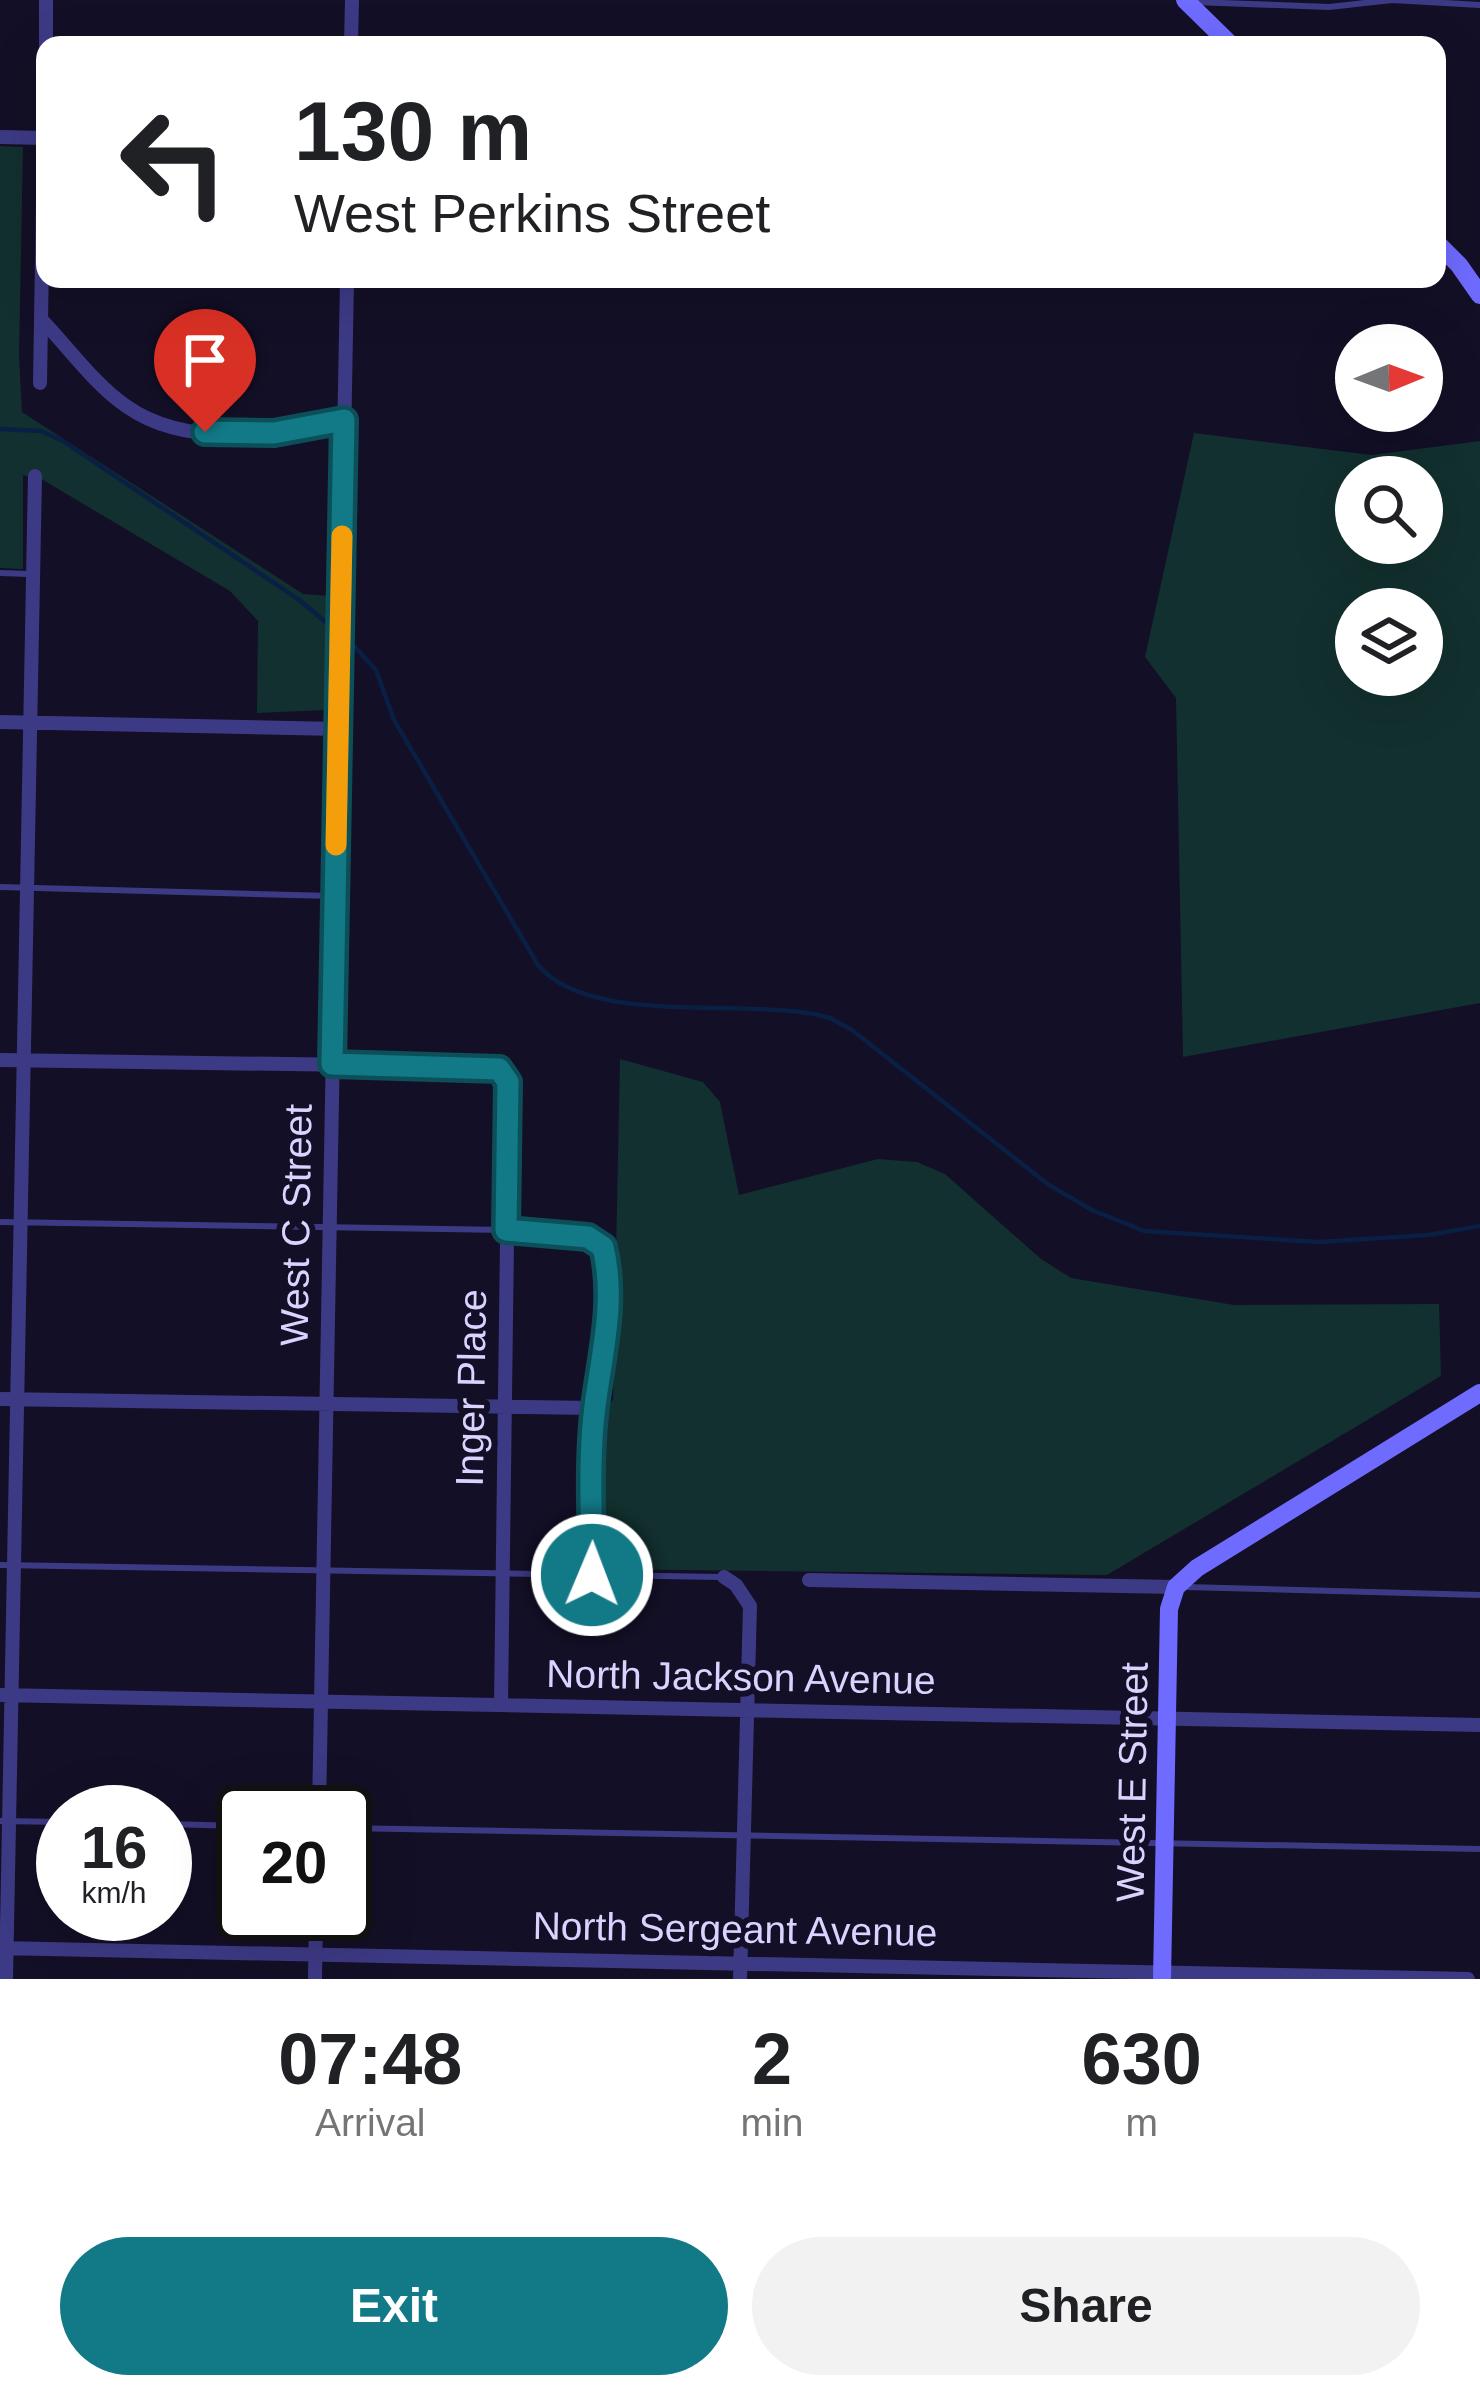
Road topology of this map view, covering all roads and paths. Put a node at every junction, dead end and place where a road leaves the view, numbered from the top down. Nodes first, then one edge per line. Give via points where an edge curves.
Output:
1 (46, 0) edge
2 (352, 0) edge
3 (1194, 1) edge
4 (1480, 5) edge
5 (46, 36) edge
6 (351, 36) edge
7 (1223, 36) edge
8 (0, 137) edge
9 (36, 138) edge
10 (1446, 252) edge
11 (42, 288) edge
12 (347, 288) edge
13 (1480, 295) edge
14 (41, 319) junction
15 (40, 383) dead end
16 (344, 420) junction
17 (35, 476) dead end
18 (0, 573) edge
19 (33, 574) junction
20 (0, 722) edge
21 (30, 722) junction
22 (339, 729) junction
23 (0, 887) edge
24 (27, 888) junction
25 (335, 896) junction
26 (0, 1060) edge
27 (24, 1060) junction
28 (332, 1064) junction
29 (0, 1222) edge
30 (20, 1222) junction
31 (329, 1227) junction
32 (506, 1230) junction
33 (1480, 1393) edge
34 (0, 1399) edge
35 (17, 1399) junction
36 (326, 1405) junction
37 (595, 1408) junction
38 (503, 1409) junction
39 (7, 1565) edge
40 (323, 1571) junction
41 (503, 1575) junction
42 (592, 1575) junction
43 (724, 1577) joint
44 (808, 1580) dead end
45 (1176, 1587) junction
46 (1480, 1595) edge
47 (6, 1695) edge
48 (321, 1701) junction
49 (501, 1705) junction
50 (745, 1710) junction
51 (1166, 1720) junction
52 (1480, 1725) edge
53 (319, 1785) edge
54 (4, 1821) edge
55 (36, 1822) edge
56 (372, 1828) edge
57 (743, 1835) junction
58 (1164, 1841) junction
59 (1480, 1849) edge
60 (316, 1941) edge
61 (3, 1948) edge
62 (316, 1952) junction
63 (740, 1962) junction
64 (1162, 1975) edge
65 (6, 1979) edge
66 (315, 1979) edge
67 (740, 1979) edge
68 (1468, 1979) edge

1 - 5 street
2 - 6 street
3 - 4 lane
3 - 7 street
8 - 9 street
10 - 13 street
11 - 14 street
12 - 16 street, West C Street
14 - 15 street
14 - 16 street via 117,400 149,418 227,434
16 - 22 street, West C Street
17 - 19 street
18 - 19 lane
19 - 21 street
20 - 21 street
21 - 22 street
21 - 24 street
22 - 25 street, West C Street
23 - 24 lane
24 - 25 lane
24 - 27 street
25 - 28 street, West C Street
26 - 27 street
27 - 28 street
27 - 30 street
28 - 31 street, West C Street
28 - 32 street, Inger Place via 491,1067 504,1074
29 - 30 lane
30 - 31 lane
30 - 35 street
31 - 32 lane
31 - 36 street, West C Street
32 - 37 lane via 588,1237 603,1247 607,1335
32 - 38 street, Inger Place
33 - 45 street
34 - 35 street
35 - 36 street
35 - 39 street
36 - 38 street
36 - 40 street, West C Street
37 - 38 street
37 - 42 lane
38 - 41 street, Inger Place
39 - 40 lane
39 - 47 street
40 - 41 lane
40 - 48 street, West C Street
41 - 42 lane
41 - 49 street, Inger Place
42 - 43 lane
43 - 50 street via 750,1606
44 - 45 street
45 - 46 lane
45 - 51 street, West E Street
47 - 48 street, North Jackson Avenue
47 - 54 street
48 - 49 street, North Jackson Avenue
48 - 53 street, West C Street
49 - 50 street, North Jackson Avenue
50 - 51 street, North Jackson Avenue
50 - 57 street
51 - 52 street, North Jackson Avenue
51 - 58 street, West E Street
54 - 55 lane
54 - 61 street
56 - 57 lane
57 - 58 lane
57 - 63 street
58 - 59 lane
58 - 64 street, West E Street
60 - 62 street
61 - 62 street, North Sergeant Avenue
61 - 65 street
62 - 63 street, North Sergeant Avenue
62 - 66 street
63 - 64 street, North Sergeant Avenue
63 - 67 street
64 - 68 street, North Sergeant Avenue

